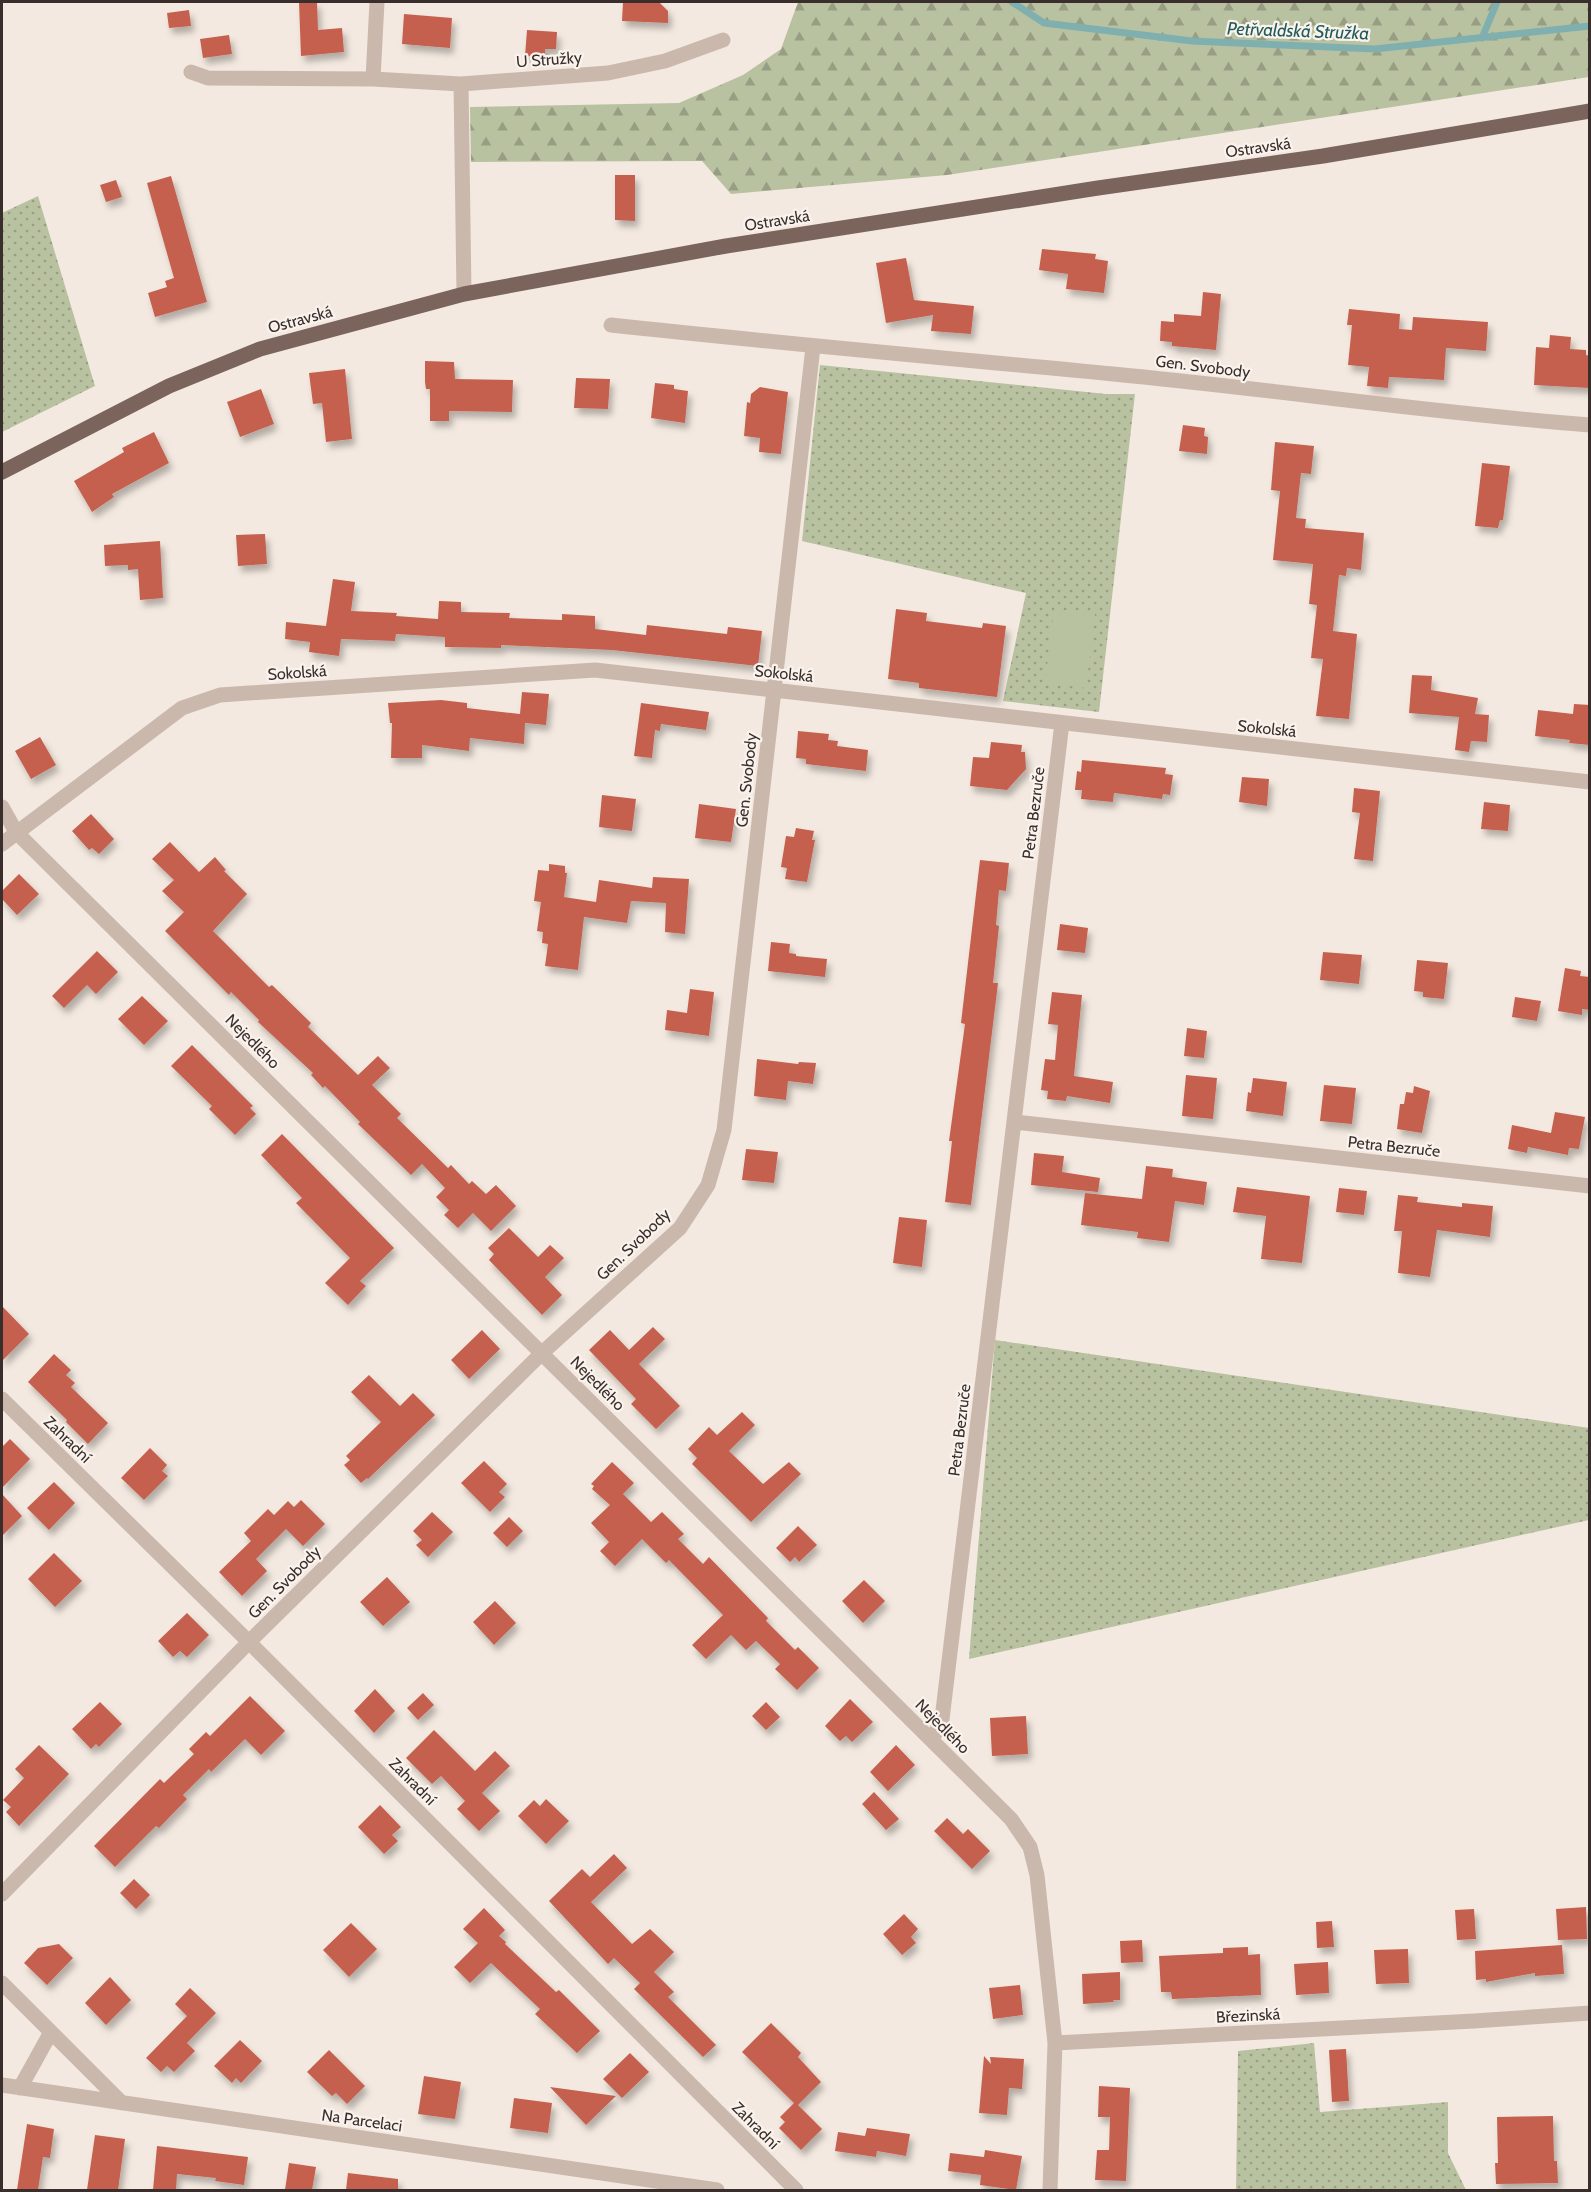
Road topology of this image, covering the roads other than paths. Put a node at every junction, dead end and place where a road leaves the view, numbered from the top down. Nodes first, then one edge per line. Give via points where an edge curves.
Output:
1 (377, 2) edge
2 (723, 40) dead end
3 (191, 72) dead end
4 (373, 79) junction
5 (461, 84) junction
6 (1590, 111) edge
7 (464, 294) junction
8 (611, 325) dead end
9 (813, 347) junction
10 (1590, 425) edge
11 (2, 472) edge
12 (774, 690) junction
13 (1062, 723) junction
14 (1590, 782) edge
15 (2, 807) edge
16 (16, 832) junction
17 (2, 844) edge
18 (1015, 1122) junction
19 (1590, 1186) edge
20 (542, 1353) junction
21 (2, 1399) edge
22 (249, 1642) junction
23 (932, 1740) junction
24 (2, 1894) edge
25 (2, 1983) edge
26 (1590, 2013) edge
27 (51, 2032) junction
28 (1055, 2043) junction
29 (2, 2085) edge
30 (20, 2088) junction
31 (122, 2103) junction
32 (717, 2190) edge
33 (796, 2190) edge
34 (1050, 2190) edge

1 - 4 street
2 - 5 street, U Stružky via 665,61 608,73
3 - 4 street, U Stružky via 208,78
4 - 5 street, U Stružky
5 - 7 street
6 - 7 main road, Ostravská via 726,246
7 - 11 main road, Ostravská via 260,349 169,386
8 - 9 street, Gen. Svobody
9 - 10 street, Gen. Svobody via 1113,374
9 - 12 street, Gen. Svobody
12 - 13 street, Sokolská
12 - 16 street, Sokolská via 596,670 220,695 182,708
12 - 20 street, Gen. Svobody via 724,1130 708,1185 680,1228
13 - 14 street, Sokolská
13 - 18 street, Petra Bezruče
15 - 16 street, Nejedlého
16 - 17 street, Sokolská
16 - 20 street, Nejedlého
18 - 19 street, Petra Bezruče
18 - 23 street, Petra Bezruče via 942,1719
20 - 22 street, Gen. Svobody
20 - 23 street, Nejedlého
21 - 22 street, Zahradní
22 - 24 street, Gen. Svobody
22 - 33 street, Zahradní
23 - 28 street, Nejedlého via 1011,1819 1030,1847 1037,1875
25 - 27 street
26 - 28 street, Březinská
27 - 30 street
27 - 31 street
28 - 34 street
29 - 30 street, Na Parcelaci
30 - 31 street, Na Parcelaci
31 - 32 street, Na Parcelaci

